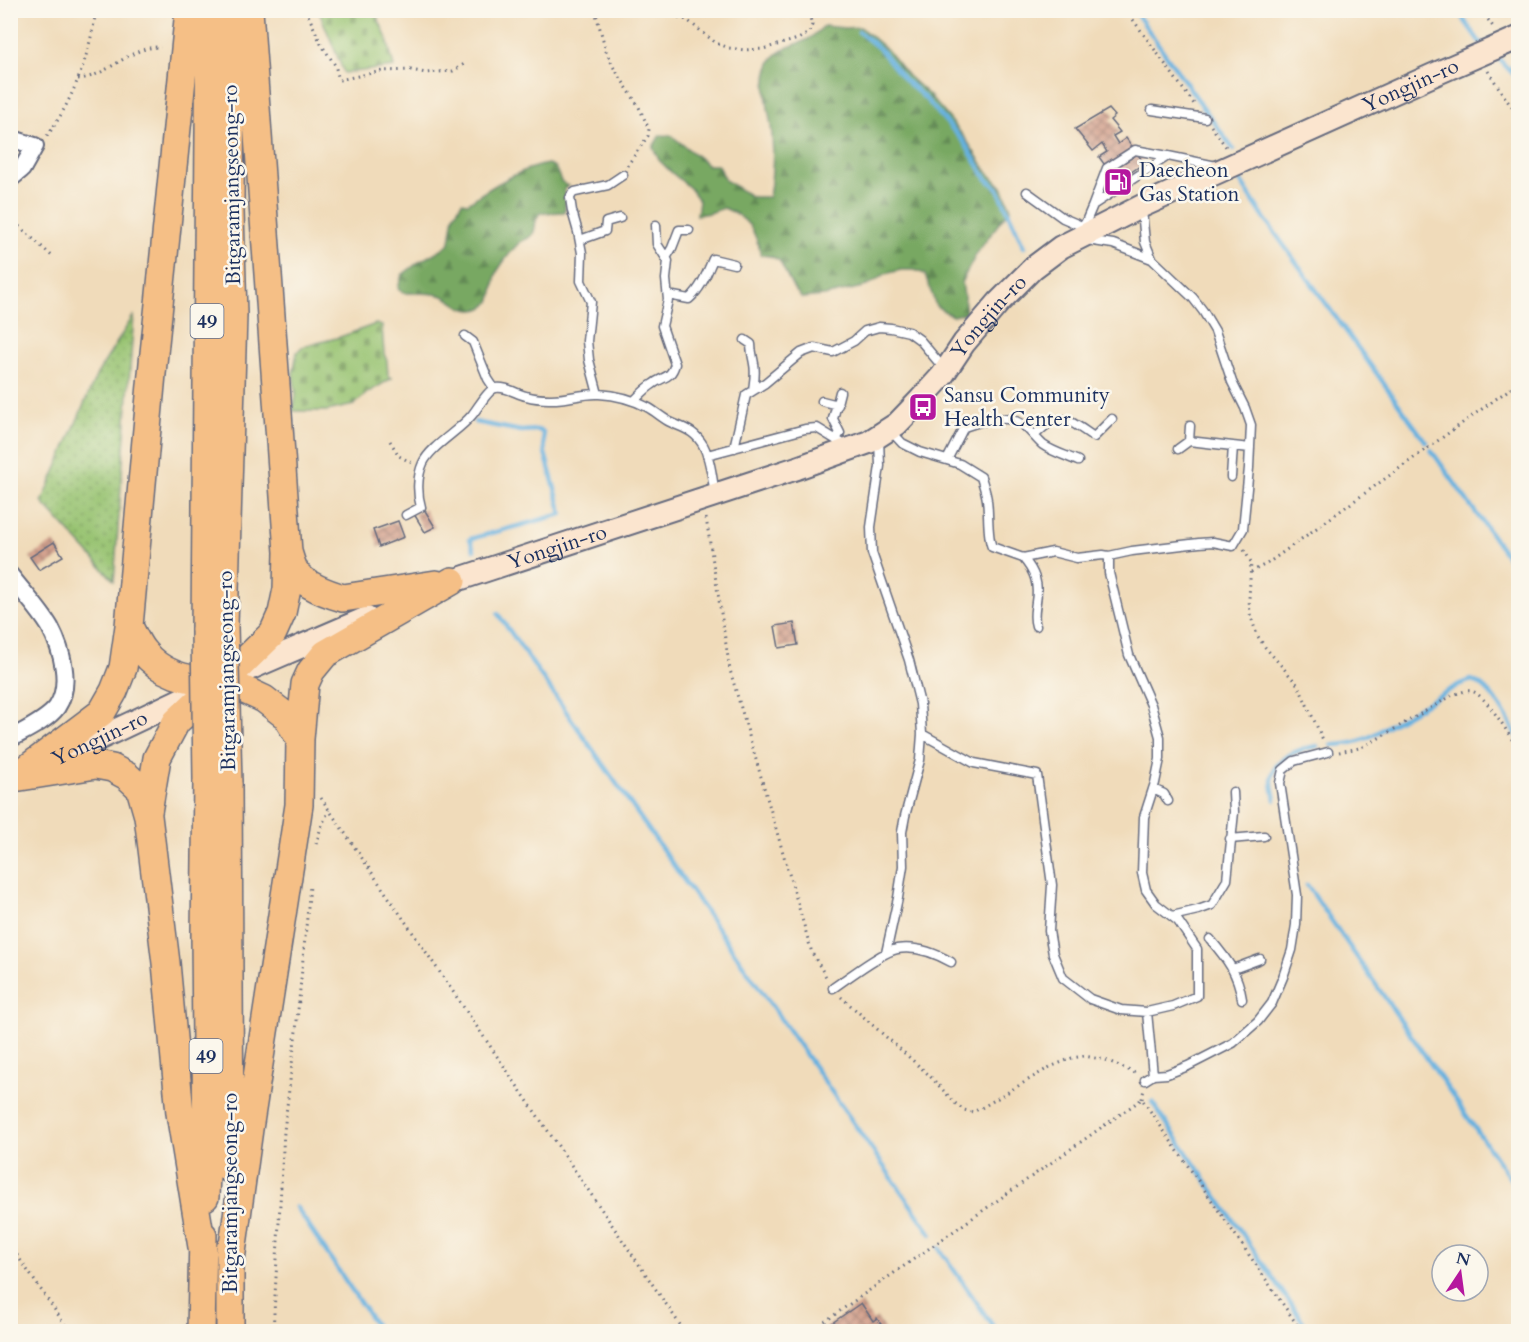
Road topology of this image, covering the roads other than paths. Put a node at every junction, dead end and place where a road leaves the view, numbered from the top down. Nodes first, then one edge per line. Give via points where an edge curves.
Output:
1 (189, 10) edge
2 (210, 10) edge
3 (231, 10) edge
4 (249, 10) edge
5 (1509, 42) edge
6 (1152, 110) dead end
7 (1205, 117) road end
8 (10, 138) edge
9 (1168, 156) junction
10 (1234, 165) junction
11 (623, 175) road end
12 (10, 179) edge
13 (1027, 192) dead end
14 (1093, 205) junction
15 (1142, 206) junction
16 (620, 218) dead end
17 (657, 225) dead end
18 (689, 230) dead end
19 (1081, 233) junction
20 (580, 240) junction
21 (666, 258) junction
22 (1152, 259) junction
23 (734, 264) dead end
24 (668, 295) junction
25 (465, 336) dead end
26 (746, 340) dead end
27 (946, 370) junction
28 (494, 388) junction
29 (753, 390) junction
30 (840, 392) dead end
31 (598, 394) junction
32 (634, 401) junction
33 (822, 401) dead end
34 (837, 405) junction
35 (1112, 418) dead end
36 (1190, 426) dead end
37 (884, 432) junction
38 (1034, 436) junction
39 (1189, 441) junction
40 (843, 444) junction
41 (1233, 446) junction
42 (734, 448) junction
43 (1250, 448) junction
44 (1178, 449) dead end
45 (707, 455) junction
46 (948, 460) junction
47 (1078, 461) dead end
48 (1231, 477) dead end
49 (709, 496) junction
50 (406, 515) dead end
51 (288, 552) junction
52 (1109, 556) junction
53 (1023, 558) junction
54 (10, 575) edge
55 (457, 579) junction
56 (129, 626) junction
57 (1036, 626) dead end
58 (215, 628) junction
59 (221, 681) junction
60 (922, 734) junction
61 (10, 739) edge
62 (300, 739) junction
63 (1328, 752) road end
64 (12, 777) edge
65 (218, 782) junction
66 (1153, 789) junction
67 (1233, 792) dead end
68 (1168, 801) dead end
69 (148, 816) junction
70 (1264, 836) dead end
71 (1230, 839) junction
72 (1172, 916) junction
73 (1197, 949) junction
74 (886, 953) junction
75 (1260, 959) dead end
76 (951, 962) dead end
77 (1233, 969) junction
78 (833, 988) road end
79 (1242, 999) dead end
80 (1147, 1012) junction
81 (203, 1253) junction
82 (231, 1267) junction
83 (201, 1332) edge
84 (230, 1332) edge

1 - 56 highway
2 - 58 highway, Bitgaramjangseong-ro / 49 via 205,477
3 - 58 highway, Bitgaramjangseong-ro / 49 via 233,315
4 - 51 highway
5 - 10 main road, Yongjin-ro
6 - 7 lane
8 - 12 street via 35,146 22,169
9 - 10 lane via 1214,166
9 - 14 lane
9 - 14 lane via 1135,150 1116,162 1107,168
10 - 15 main road, Yongjin-ro
11 - 20 lane via 608,185 572,194
13 - 19 lane
14 - 19 lane
15 - 19 main road, Yongjin-ro
15 - 22 lane via 1145,242
16 - 20 lane via 606,222 605,231
17 - 21 lane via 657,244
18 - 21 lane via 679,230
19 - 22 lane
19 - 27 main road, Yongjin-ro via 1033,268 999,302
20 - 31 lane via 581,281 591,302 586,341
21 - 24 lane
22 - 43 lane via 1193,298 1215,330 1251,425
23 - 24 lane via 713,259 689,299
24 - 32 lane via 662,326 675,364 673,371
25 - 28 lane via 473,342
26 - 29 lane via 751,344 754,363
27 - 29 lane via 909,332 879,327 865,331 833,352 814,348 801,352
27 - 37 main road, Yongjin-ro via 897,424
28 - 31 lane via 547,399
28 - 50 lane via 423,461 418,489 421,507
29 - 42 lane via 746,394
30 - 34 lane
31 - 32 lane
32 - 45 lane via 688,429
33 - 34 lane
34 - 40 lane via 833,420
35 - 38 lane via 1094,437 1061,419 1052,420
36 - 39 lane
37 - 40 main road, Yongjin-ro via 869,442
37 - 46 lane via 920,452
37 - 60 lane via 871,527 872,553 909,660 920,704
38 - 46 lane via 1013,419 973,424 964,427
38 - 47 lane via 1044,446
39 - 41 lane
39 - 44 lane
40 - 42 lane via 817,428
40 - 49 main road, Yongjin-ro via 797,468
41 - 43 lane
41 - 48 lane
42 - 45 lane
43 - 52 lane via 1243,529 1233,546 1199,543
45 - 49 lane
46 - 53 lane via 981,477 992,548
49 - 55 main road, Yongjin-ro
51 - 55 highway via 296,573 328,594 343,598
51 - 59 highway via 287,589 273,633
52 - 53 lane via 1077,558 1053,552
52 - 66 lane via 1109,573 1129,655 1160,736 1160,759
53 - 57 lane via 1038,589
54 - 61 street via 49,626 58,645 65,679 56,709
55 - 59 main road, Yongjin-ro
55 - 62 highway via 325,654 305,684
56 - 59 highway via 143,651 159,667 176,676
56 - 64 highway via 123,668 102,712
58 - 65 highway, Bitgaramjangseong-ro / 49, bridge
59 - 62 highway via 264,699 286,716
59 - 64 main road, Yongjin-ro
59 - 69 highway via 176,722 157,758
60 - 74 lane via 920,760 904,824 903,866
60 - 80 lane via 975,763 1037,775 1052,885 1049,931 1063,978 1090,999 1121,1010
62 - 82 highway via 298,805
63 - 80 lane via 1294,761 1283,770 1280,783 1297,895 1296,925 1292,950 1272,1003 1233,1043 1188,1066 1149,1078
64 - 69 highway via 96,765 112,768 140,788
65 - 81 highway, Bitgaramjangseong-ro / 49 via 205,935 207,1153
65 - 82 highway, Bitgaramjangseong-ro / 49
66 - 68 lane
66 - 72 lane via 1144,817 1142,873 1146,890
67 - 71 lane
69 - 81 highway via 180,1113
70 - 71 lane
71 - 72 lane via 1227,880 1212,904
72 - 73 lane
73 - 77 lane via 1211,938
73 - 80 lane via 1197,996
74 - 76 lane via 914,950
74 - 78 lane
75 - 77 lane
77 - 79 lane
81 - 83 highway, Bitgaramjangseong-ro / 49
82 - 84 highway, Bitgaramjangseong-ro / 49

